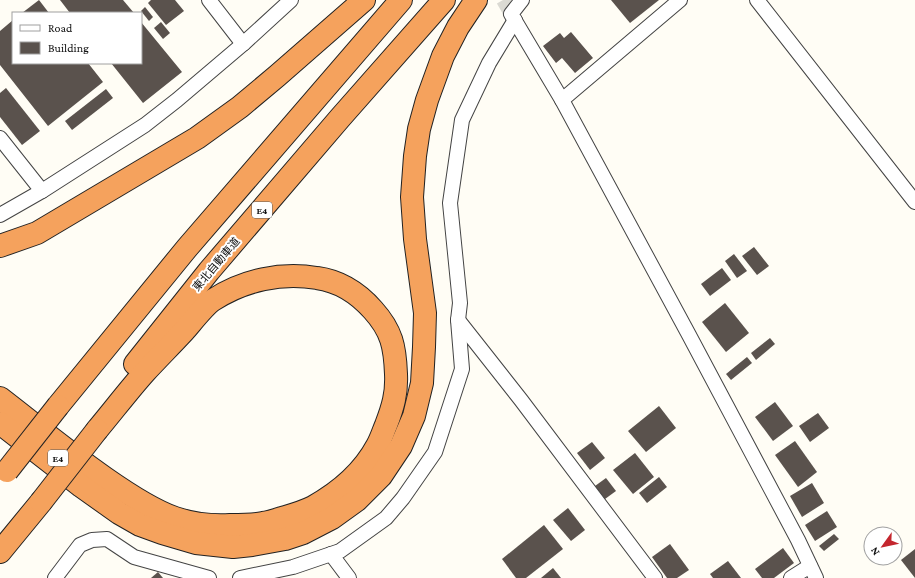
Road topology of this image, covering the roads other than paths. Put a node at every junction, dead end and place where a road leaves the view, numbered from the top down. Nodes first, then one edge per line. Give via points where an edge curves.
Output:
1 (208, 0) edge
2 (291, 0) edge
3 (364, 0) edge
4 (400, 0) edge
5 (444, 0) edge
6 (476, 0) edge
7 (522, 0) edge
8 (680, 0) edge
9 (757, 0) edge
10 (515, 20) junction
11 (243, 44) junction
12 (562, 100) junction
13 (0, 138) edge
14 (42, 191) junction
15 (915, 202) edge
16 (0, 215) edge
17 (0, 246) edge
18 (458, 320) junction
19 (0, 398) edge
20 (0, 423) edge
21 (91, 427) junction
22 (3, 475) edge
23 (36, 498) junction
24 (0, 538) edge
25 (0, 552) edge
26 (331, 554) junction
27 (164, 565) junction
28 (813, 572) edge
29 (55, 578) edge
30 (174, 578) edge
31 (209, 578) edge
32 (240, 578) edge
33 (349, 578) edge
34 (655, 578) edge
35 (791, 578) edge

1 - 11 street
2 - 11 street
3 - 17 highway via 240,107 197,138 37,233
4 - 22 highway, bridge via 187,248
5 - 21 highway, 東北自動車道 / E4 via 209,271 137,362
6 - 20 highway via 443,56 427,100 415,156 412,197 425,313 422,383 414,416 401,446 381,476 356,500 332,518 285,539 233,547 196,543 140,525 118,513
7 - 10 street via 511,14
8 - 12 street
9 - 15 street
10 - 12 street
10 - 18 street via 489,63 462,120 450,203 460,302
11 - 14 street via 145,125
12 - 28 street via 693,342
13 - 14 street
14 - 16 street
18 - 26 street via 462,369 435,452 386,518 340,551
18 - 34 street
19 - 21 highway via 124,491 174,518 218,526 264,523 311,508 329,497 350,481 377,447 392,409 397,387 392,339 367,302 340,284 306,276 286,276 242,285 211,301
21 - 23 highway, 東北自動車道 / E4
23 - 24 highway, 東北自動車道 / E4
23 - 25 highway
26 - 32 street via 292,567
26 - 33 street
27 - 29 street via 134,556 107,539 92,540 80,545
27 - 30 street
27 - 31 street
28 - 35 street

